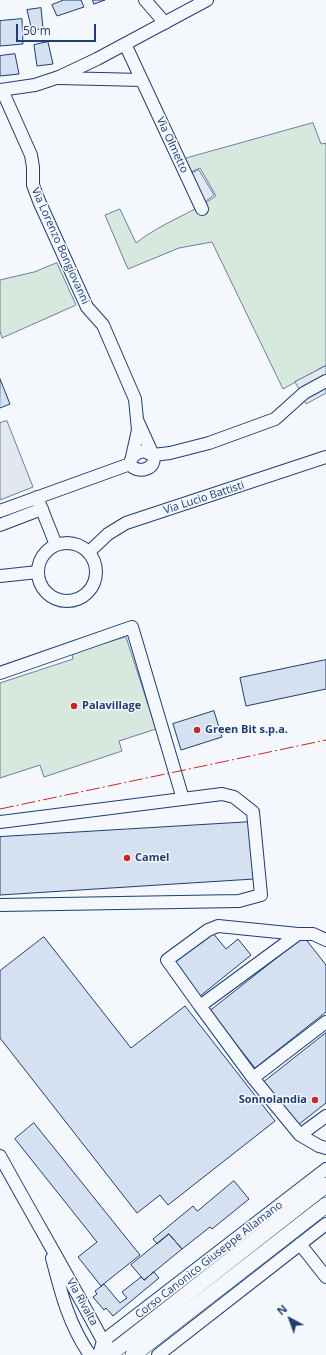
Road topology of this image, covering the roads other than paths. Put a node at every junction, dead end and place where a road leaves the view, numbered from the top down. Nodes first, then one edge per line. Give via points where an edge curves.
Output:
1 (145, 0) edge
2 (208, 0) edge
3 (165, 23) junction
4 (125, 44) junction
5 (55, 78) junction
6 (142, 80) junction
7 (1, 90) edge
8 (202, 209) dead end
9 (326, 381) edge
10 (137, 419) junction
11 (153, 455) junction
12 (326, 457) edge
13 (131, 460) junction
14 (38, 497) junction
15 (42, 509) junction
16 (0, 511) edge
17 (0, 525) edge
18 (56, 545) junction
19 (89, 552) junction
20 (38, 572) junction
21 (0, 576) edge
22 (0, 673) edge
23 (183, 799) junction
24 (0, 822) edge
25 (0, 905) edge
26 (298, 934) junction
27 (326, 940) edge
28 (200, 1006) junction
29 (326, 1022) edge
30 (254, 1078) junction
31 (326, 1116) edge
32 (300, 1135) junction
33 (326, 1148) edge
34 (0, 1156) edge
35 (326, 1169) edge
36 (326, 1185) edge
37 (326, 1205) edge
38 (326, 1224) edge
39 (300, 1244) junction
40 (49, 1246) junction
41 (326, 1277) edge
42 (109, 1351) edge
43 (90, 1355) edge
44 (133, 1355) edge
45 (158, 1355) edge

1 - 3 street
2 - 3 street
3 - 4 street
4 - 5 street
4 - 6 street, Via Olmetto
5 - 6 street
5 - 7 street via 35,85
6 - 8 street, Via Olmetto
7 - 10 street, Via Lorenzo Bongiovanni via 31,155 33,185 39,201 86,307 103,325 135,399
9 - 11 street via 304,393 275,419 210,443
10 - 11 street, Via Lorenzo Bongiovanni
10 - 13 street, Via Lorenzo Bongiovanni via 138,430
11 - 13 street via 138,452
11 - 13 street via 153,462 143,470 135,469
12 - 19 street, Via Lucio Battisti via 126,523 108,534
13 - 14 street
14 - 15 street
14 - 16 street
15 - 17 street
15 - 18 street
18 - 19 street via 71,543 80,545
18 - 20 street via 42,556
19 - 20 street via 95,562 95,580 82,597 67,601 53,597 39,582
20 - 21 street
22 - 23 street via 132,628
23 - 24 street
23 - 25 street via 222,794 234,797 254,812 261,895 239,901
26 - 27 street via 313,934
26 - 28 street
26 - 28 street via 218,926 202,934 167,960
28 - 30 street
29 - 30 street
30 - 32 street
31 - 32 street
32 - 33 street
34 - 40 street, Via Rivalta
35 - 42 street, Corso Canonico Giuseppe Allamano
36 - 42 main road, Corso Canonico Giuseppe Allamano
37 - 44 main road
38 - 39 street
39 - 41 street
39 - 45 street
40 - 42 street, Via Rivalta
40 - 43 street, Via Rivalta via 64,1304 76,1332

